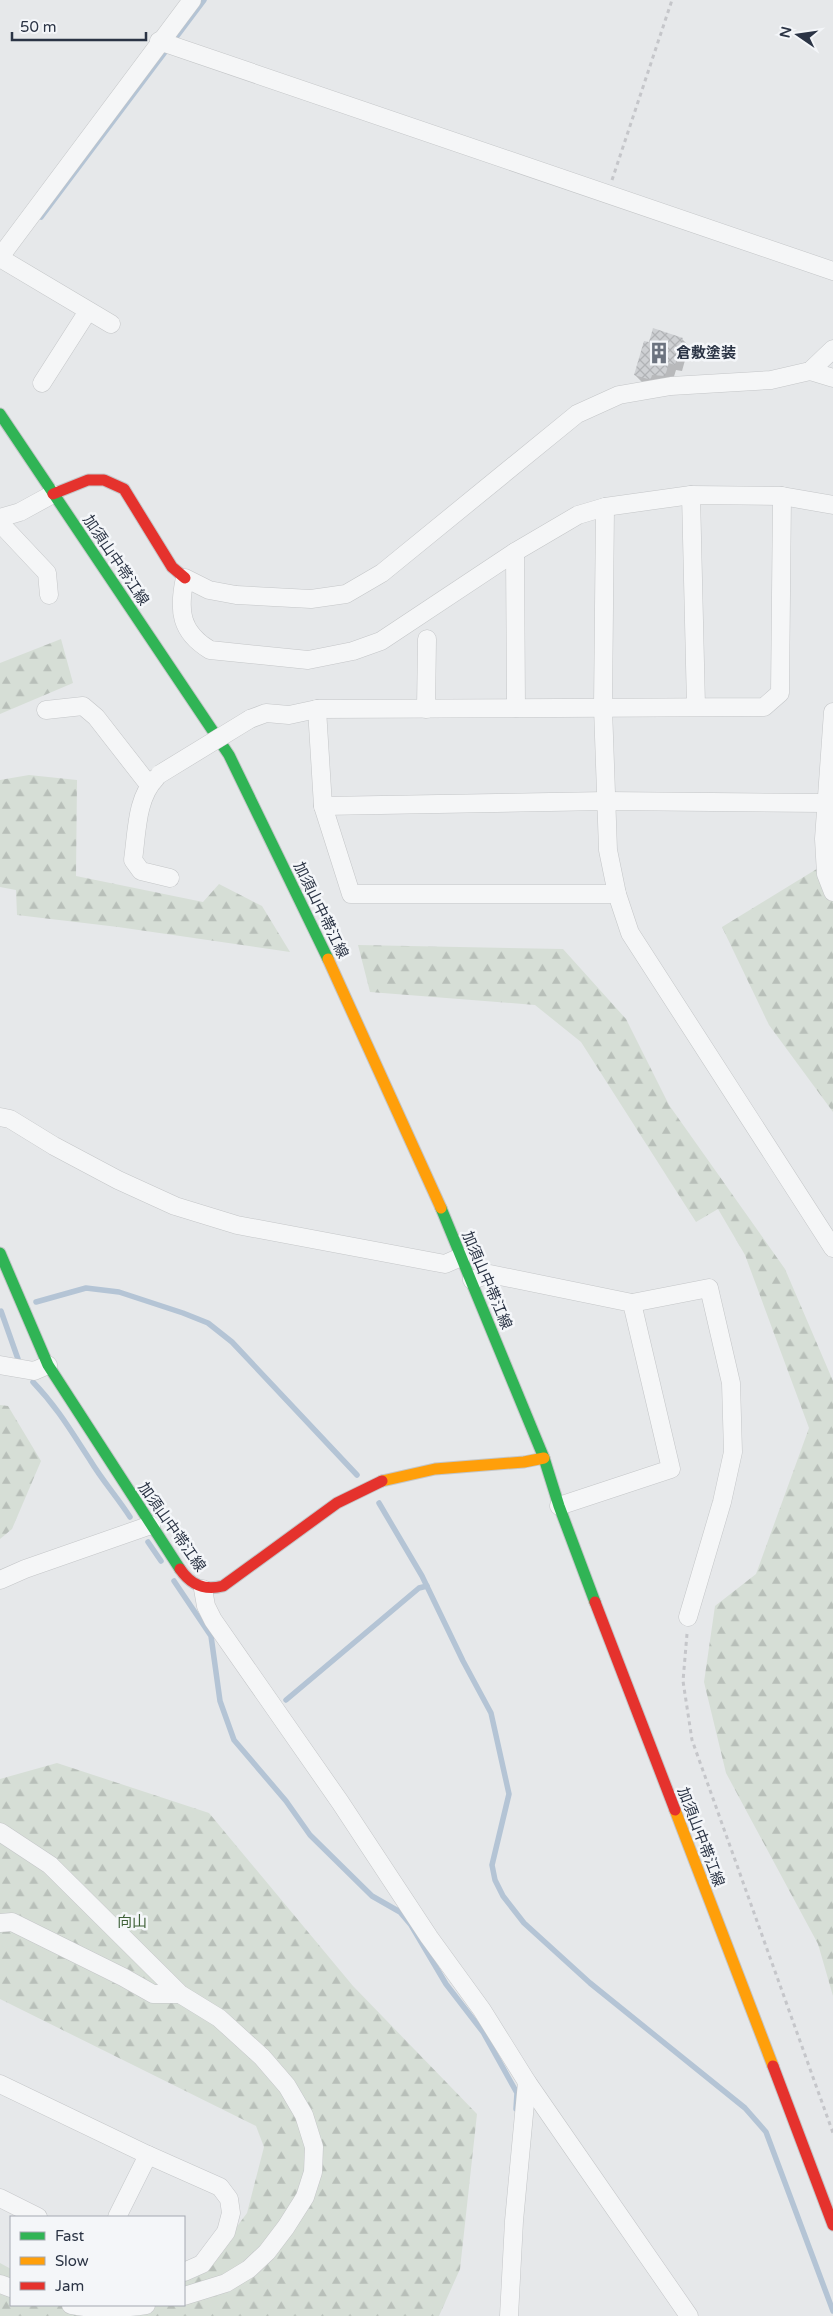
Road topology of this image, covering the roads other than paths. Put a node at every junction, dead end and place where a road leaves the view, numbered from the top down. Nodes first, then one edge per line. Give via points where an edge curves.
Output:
1 (192, 0) edge
2 (166, 44) junction
3 (4, 260) edge
4 (833, 272) edge
5 (88, 311) junction
6 (110, 324) dead end
7 (833, 349) edge
8 (810, 370) junction
9 (833, 378) edge
10 (42, 384) dead end
11 (0, 414) edge
12 (53, 494) junction
13 (691, 495) junction
14 (782, 496) junction
15 (833, 505) edge
16 (605, 507) junction
17 (0, 518) edge
18 (0, 523) edge
19 (516, 552) junction
20 (186, 578) junction
21 (50, 595) dead end
22 (427, 639) dead end
23 (696, 706) junction
24 (516, 708) junction
25 (603, 708) junction
26 (318, 709) junction
27 (426, 709) junction
28 (46, 710) dead end
29 (833, 712) edge
30 (155, 780) junction
31 (606, 801) junction
32 (825, 803) junction
33 (323, 806) junction
34 (170, 878) dead end
35 (833, 892) edge
36 (617, 894) junction
37 (0, 1117) edge
38 (833, 1248) edge
39 (0, 1253) edge
40 (461, 1257) junction
41 (472, 1280) junction
42 (632, 1302) junction
43 (0, 1365) edge
44 (48, 1365) junction
45 (544, 1458) junction
46 (559, 1506) junction
47 (151, 1525) junction
48 (0, 1580) edge
49 (203, 1589) junction
50 (688, 1616) road end
51 (0, 1832) edge
52 (0, 1923) edge
53 (180, 1994) junction
54 (527, 2082) junction
55 (1, 2086) edge
56 (148, 2155) junction
57 (0, 2198) edge
58 (36, 2216) edge
59 (118, 2216) edge
60 (833, 2225) edge
61 (185, 2272) edge
62 (185, 2296) edge
63 (78, 2306) edge
64 (140, 2306) edge
65 (508, 2316) edge
66 (689, 2316) edge

1 - 2 street
2 - 3 street
2 - 4 street
3 - 5 street
5 - 6 street
5 - 10 street
7 - 8 street
8 - 9 street
8 - 20 street via 770,380 671,386 619,396 577,414 382,573 346,594 311,599 236,595 209,590
11 - 12 main road, 加須山中帯江線
12 - 17 street via 20,512
12 - 20 main road via 84,479 98,478 124,489 172,567
12 - 40 main road, 加須山中帯江線 via 229,755 347,998
13 - 14 street
13 - 16 street
13 - 23 street
14 - 15 street
14 - 23 street via 780,693 764,706
16 - 19 street via 578,515
16 - 25 street
18 - 21 street via 47,573
19 - 20 street via 381,641 353,651 308,660 210,650 196,642 186,627 180,599
19 - 24 street
22 - 27 street
23 - 25 street
24 - 25 street
24 - 27 street
25 - 31 street
26 - 27 street
26 - 30 street, bridge via 289,715 266,713 250,719
26 - 33 street
28 - 30 street via 83,706
29 - 32 street
30 - 34 street via 141,808 132,860 141,871
31 - 32 street
31 - 33 street
31 - 36 street via 608,850
32 - 35 street via 826,874
33 - 36 street via 351,894
36 - 38 street via 630,933
37 - 40 street via 10,1119 118,1180 175,1206 237,1225 445,1264
39 - 44 main road, 加須山中帯江線
40 - 41 main road, 加須山中帯江線
41 - 42 street via 490,1274
41 - 45 main road, 加須山中帯江線
42 - 46 street via 671,1469
42 - 50 street via 710,1288 731,1383 732,1452 722,1502
43 - 44 street via 34,1371
44 - 47 main road, 加須山中帯江線
45 - 46 main road, 加須山中帯江線
45 - 49 main road, 加須山中帯江線 via 435,1469 387,1479 337,1503 223,1586
46 - 60 main road, 加須山中帯江線
47 - 48 street
47 - 49 main road, 加須山中帯江線 via 185,1576
49 - 54 street via 213,1620 482,2010
51 - 53 street via 50,1865
52 - 53 street via 12,1922 153,1994
53 - 62 street via 219,2018 262,2057 287,2086 304,2115 314,2147 313,2172 305,2198 267,2252 249,2269 226,2282
54 - 65 street
54 - 66 street
55 - 56 street
56 - 59 street
56 - 61 street via 220,2187 229,2199 231,2213 226,2232 202,2264
57 - 58 street
63 - 64 street via 120,2309

